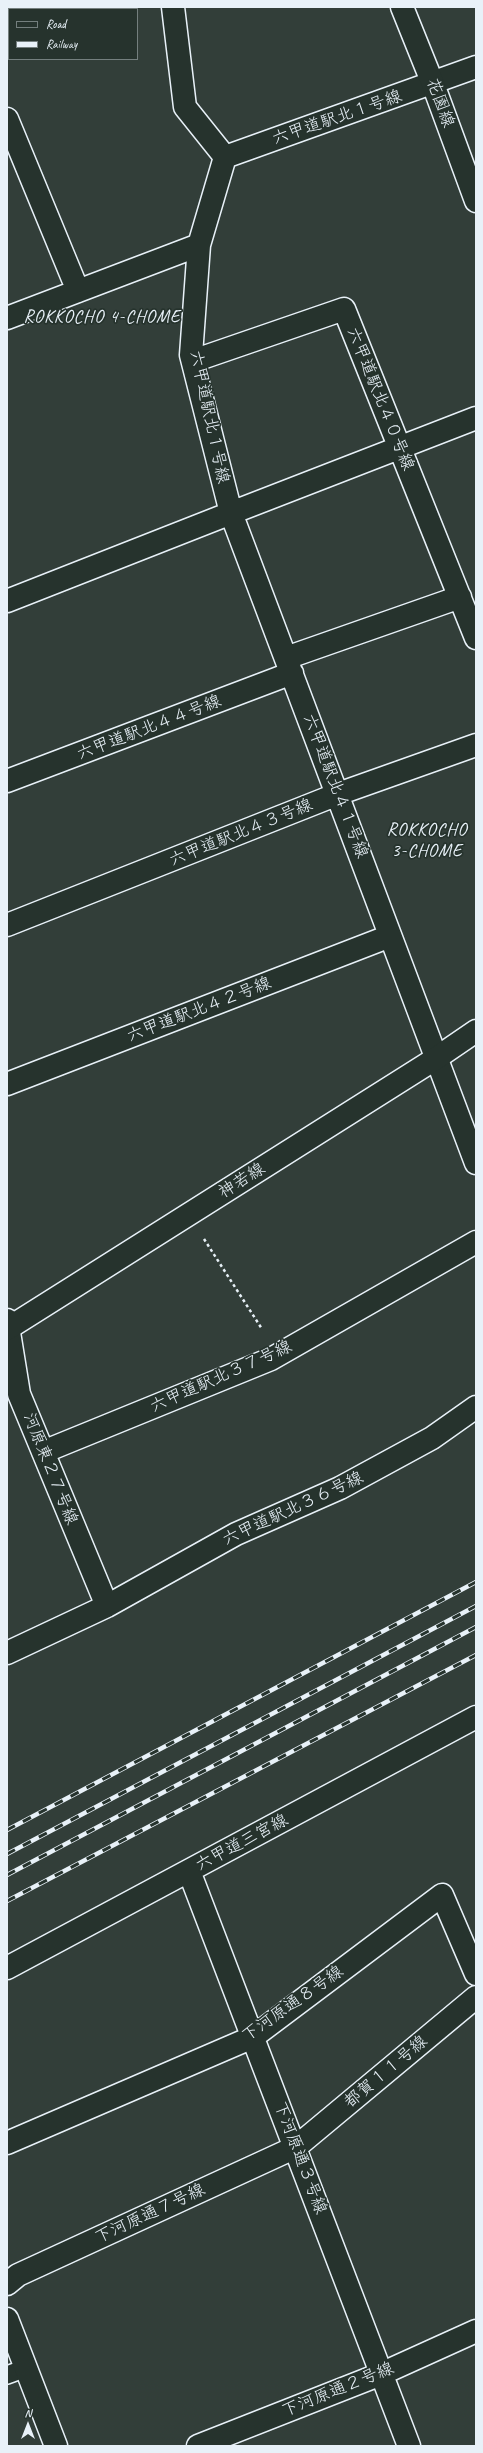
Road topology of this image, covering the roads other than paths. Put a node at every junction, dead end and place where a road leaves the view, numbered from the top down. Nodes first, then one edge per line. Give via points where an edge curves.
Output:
1 (173, 7) edge
2 (402, 7) edge
3 (476, 67) edge
4 (433, 84) junction
5 (7, 119) edge
6 (11, 140) edge
7 (225, 157) junction
8 (476, 201) edge
9 (199, 245) junction
10 (78, 291) junction
11 (7, 318) edge
12 (193, 361) junction
13 (476, 418) edge
14 (400, 448) junction
15 (231, 513) junction
16 (460, 597) junction
17 (7, 601) edge
18 (476, 638) edge
19 (289, 666) junction
20 (474, 750) edge
21 (7, 780) edge
22 (338, 794) junction
23 (7, 925) edge
24 (390, 936) junction
25 (476, 1031) edge
26 (435, 1059) junction
27 (7, 1084) edge
28 (476, 1163) edge
29 (476, 1242) edge
30 (8, 1326) edge
31 (476, 1407) edge
32 (43, 1452) junction
33 (107, 1606) junction
34 (7, 1653) edge
35 (476, 1717) edge
36 (189, 1871) junction
37 (7, 1968) edge
38 (476, 1974) edge
39 (476, 1997) edge
40 (253, 2037) junction
41 (7, 2142) edge
42 (296, 2147) junction
43 (7, 2284) edge
44 (7, 2319) edge
45 (476, 2331) edge
46 (16, 2372) edge
47 (381, 2374) junction
48 (56, 2446) edge
49 (198, 2446) edge
50 (409, 2446) edge

1 - 7 street via 185,107
2 - 4 street, 花園線
3 - 4 street, 六甲道駅北１号線
4 - 7 street, 六甲道駅北１号線
4 - 8 street, 花園線
5 - 6 street
6 - 10 street
7 - 9 street, 六甲道駅北１号線
9 - 10 street
9 - 12 street, 六甲道駅北１号線 via 191,355
10 - 11 street
12 - 14 street, 六甲道駅北４０号線 via 344,309
12 - 15 street, 六甲道駅北１号線
13 - 14 street
14 - 15 street
14 - 16 street, 六甲道駅北４０号線
15 - 17 street
15 - 19 street, 六甲道駅北４１号線
16 - 18 street, 六甲道駅北４０号線
16 - 19 street, 六甲道駅北４４号線
19 - 21 street, 六甲道駅北４４号線
19 - 22 street, 六甲道駅北４１号線
20 - 22 street, 六甲道駅北４３号線
22 - 23 street, 六甲道駅北４３号線
22 - 24 street, 六甲道駅北４１号線
24 - 26 street, 六甲道駅北４１号線
24 - 27 street, 六甲道駅北４２号線
25 - 26 street, 神若線
26 - 28 street, 六甲道駅北４１号線
26 - 30 street, 神若線
29 - 32 street, 六甲道駅北３７号線 via 278,1355
30 - 32 street, 河原東２７号線 via 19,1394
31 - 33 street, 六甲道駅北３６号線 via 432,1438 340,1488 236,1534
32 - 33 street, 河原東２７号線
33 - 34 street, 六甲道駅北３６号線
35 - 36 street, 六甲道三宮線
36 - 37 street, 六甲道三宮線
36 - 40 street, 下河原通３号線
38 - 40 street, 下河原通８号線 via 442,1895
39 - 42 street, 都賀１１号線
40 - 41 street, 下河原通８号線
40 - 42 street, 下河原通３号線
42 - 43 street, 下河原通７号線 via 18,2275
42 - 47 street, 下河原通３号線
44 - 46 street
45 - 47 street, 下河原通２号線
46 - 48 street
47 - 49 street, 下河原通２号線
47 - 50 street, 下河原通３号線

